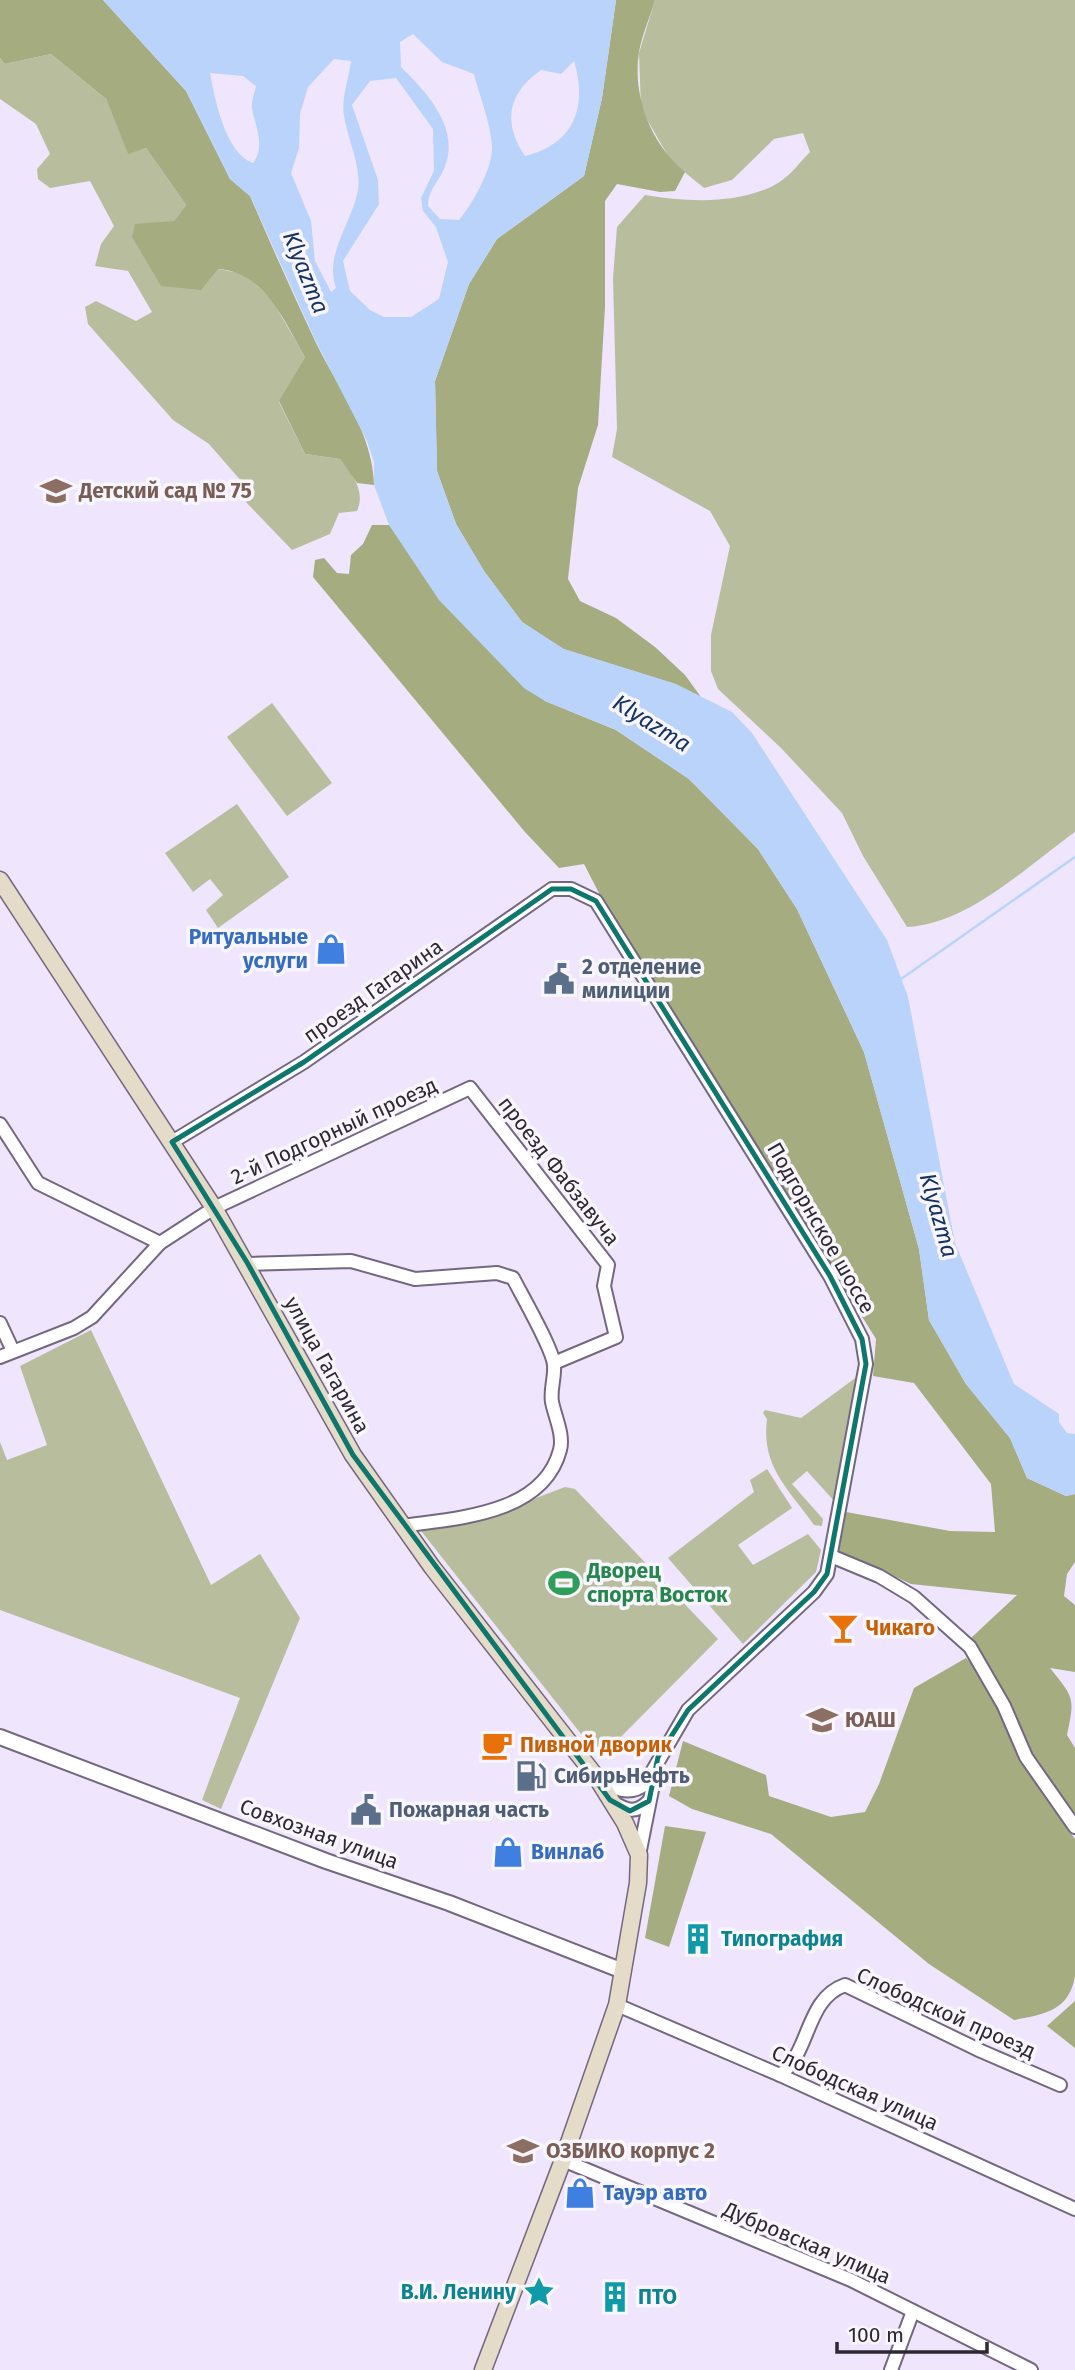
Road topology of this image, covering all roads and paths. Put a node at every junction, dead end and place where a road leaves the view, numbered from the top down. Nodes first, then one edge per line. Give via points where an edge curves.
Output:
1 (0, 880) edge
2 (596, 901) joint
3 (470, 1088) joint
4 (0, 1124) edge
5 (172, 1142) junction
6 (214, 1208) junction
7 (160, 1243) junction
8 (248, 1264) junction
9 (0, 1323) edge
10 (13, 1351) junction
11 (0, 1357) edge
12 (554, 1363) junction
13 (401, 1525) junction
14 (831, 1556) junction
15 (0, 1737) edge
16 (658, 1757) junction
17 (597, 1778) junction
18 (610, 1800) junction
19 (649, 1801) junction
20 (1075, 1827) edge
21 (639, 1855) junction
22 (623, 1971) junction
23 (617, 2005) junction
24 (780, 2075) junction
25 (1060, 2085) dead end
26 (563, 2160) junction
27 (1075, 2209) edge
28 (913, 2311) junction
29 (483, 2370) edge
30 (891, 2370) edge
31 (1031, 2370) edge

1 - 5 main road, улица Гагарина
2 - 5 street, проезд Гагарина via 571,889 552,889 304,1062
2 - 14 street, Подгорнское шоссе via 772,1179 862,1339 866,1364
3 - 6 street, 2-й Подгорный проезд
3 - 12 street, проезд Фабзавуча via 608,1265 604,1286 616,1338
4 - 7 street via 38,1183
5 - 6 main road, улица Гагарина
6 - 7 street, 2-й Подгорный проезд
6 - 8 main road, улица Гагарина
7 - 10 street, 2-й Подгорный проезд via 92,1317
8 - 12 street via 351,1261 415,1279 497,1273 513,1278
8 - 13 main road, улица Гагарина via 353,1455
9 - 10 street
10 - 11 street, 2-й Подгорный проезд
12 - 13 street via 551,1394 560,1450 542,1483 526,1496 493,1509
13 - 17 main road, улица Гагарина
14 - 16 street, Подгорнское шоссе via 827,1574 814,1592 688,1710
14 - 20 street via 914,1597 970,1647 1004,1706 1026,1758
15 - 22 street, Совхозная улица
16 - 17 street, Подгорнское шоссе via 645,1784 636,1791 611,1787
16 - 19 street
17 - 18 main road, улица Гагарина
18 - 19 street via 630,1811
18 - 21 main road, улица Гагарина
19 - 21 street
21 - 22 main road
22 - 23 main road
23 - 24 street, Слободская улица
23 - 26 main road
24 - 25 street, Слободской проезд via 790,2067 818,2007 831,1990 845,1985
24 - 27 street, Слободская улица
26 - 28 street, Дубровская улица via 851,2280
26 - 29 main road
28 - 30 street
28 - 31 street, Дубровская улица

